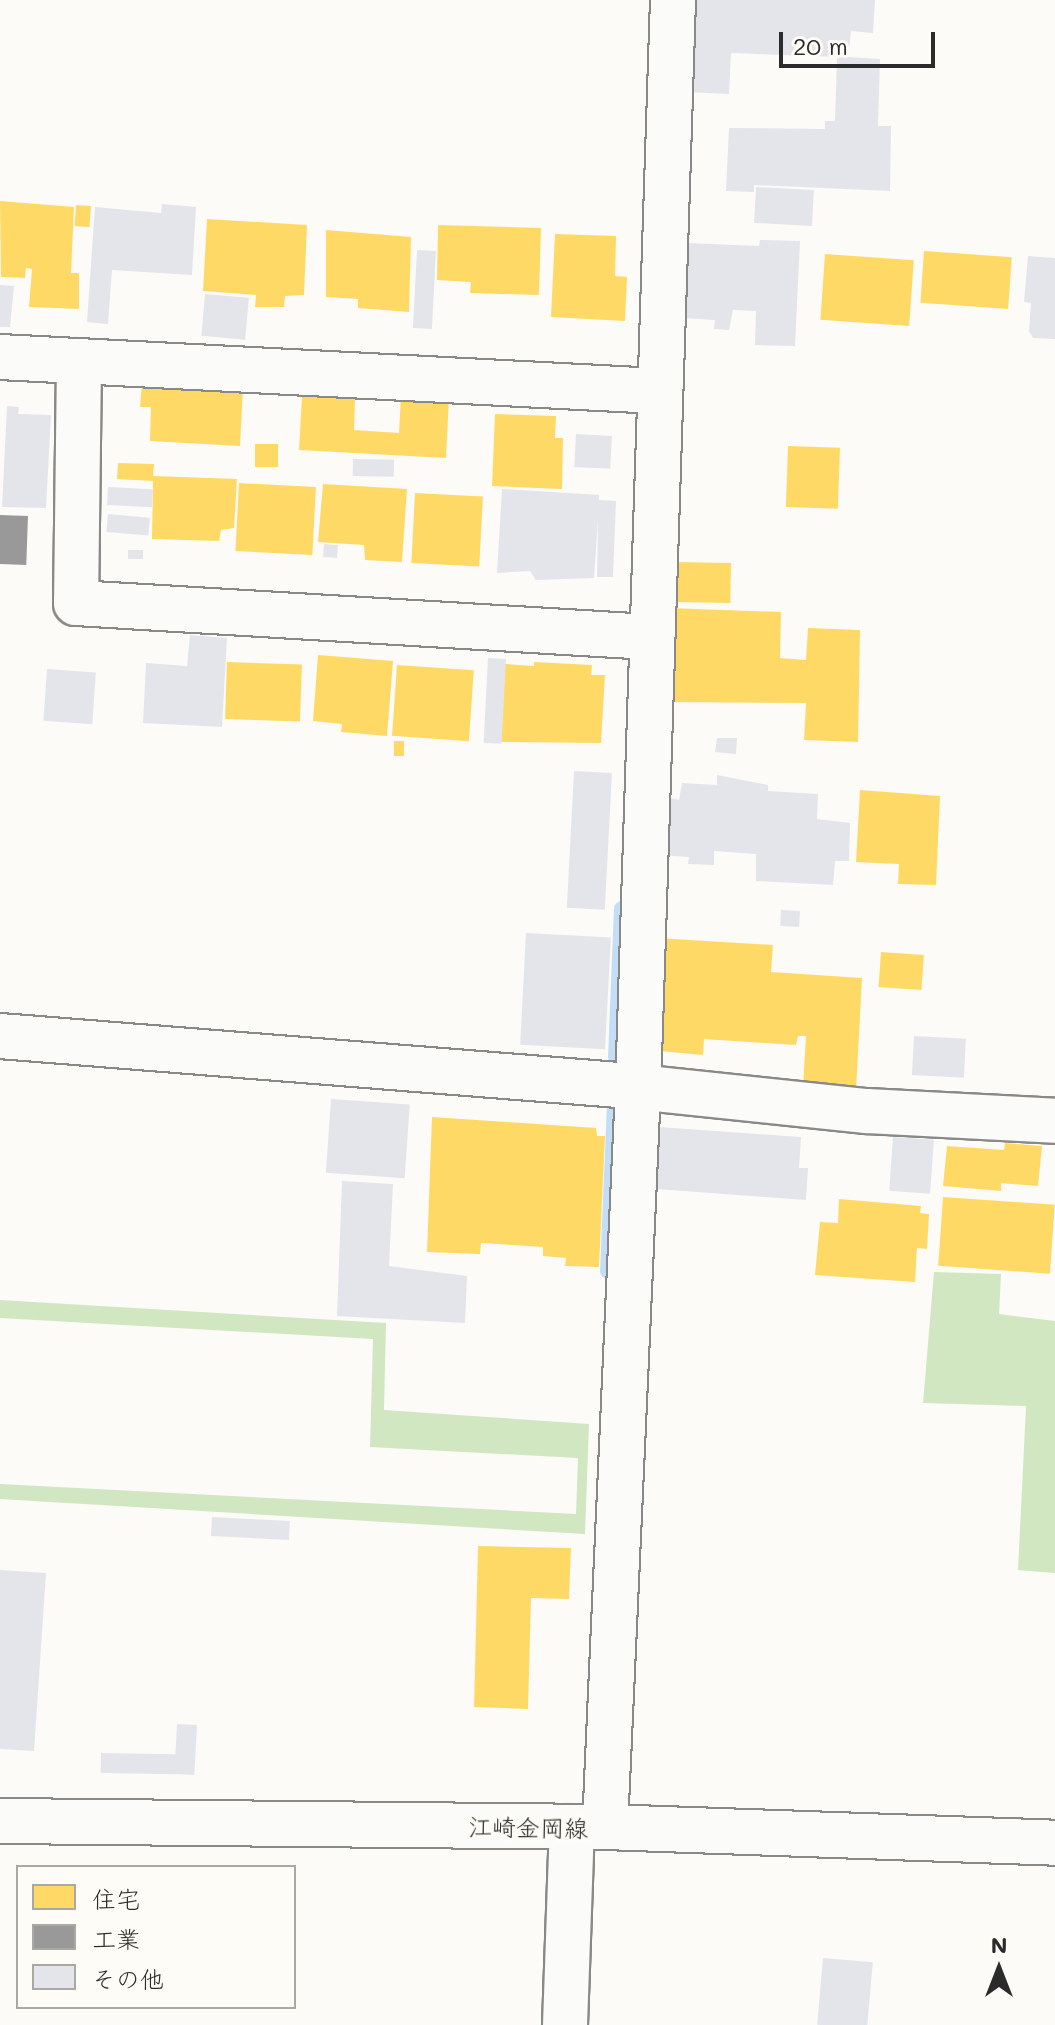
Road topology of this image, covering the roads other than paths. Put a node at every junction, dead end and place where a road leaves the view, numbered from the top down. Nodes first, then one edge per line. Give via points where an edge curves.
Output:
1 (673, 0) edge
2 (0, 357) edge
3 (79, 361) junction
4 (647, 390) junction
5 (638, 636) junction
6 (0, 1036) edge
7 (638, 1089) junction
8 (1055, 1121) edge
9 (0, 1821) edge
10 (589, 1827) junction
11 (1055, 1843) edge
12 (565, 2025) edge

1 - 4 street
2 - 3 street
3 - 4 street
3 - 5 street via 76,603
4 - 5 street
5 - 7 street
6 - 7 street
7 - 8 street via 867,1111
7 - 10 street
9 - 10 street, 江崎金岡線
10 - 11 street, 江崎金岡線
10 - 12 street

